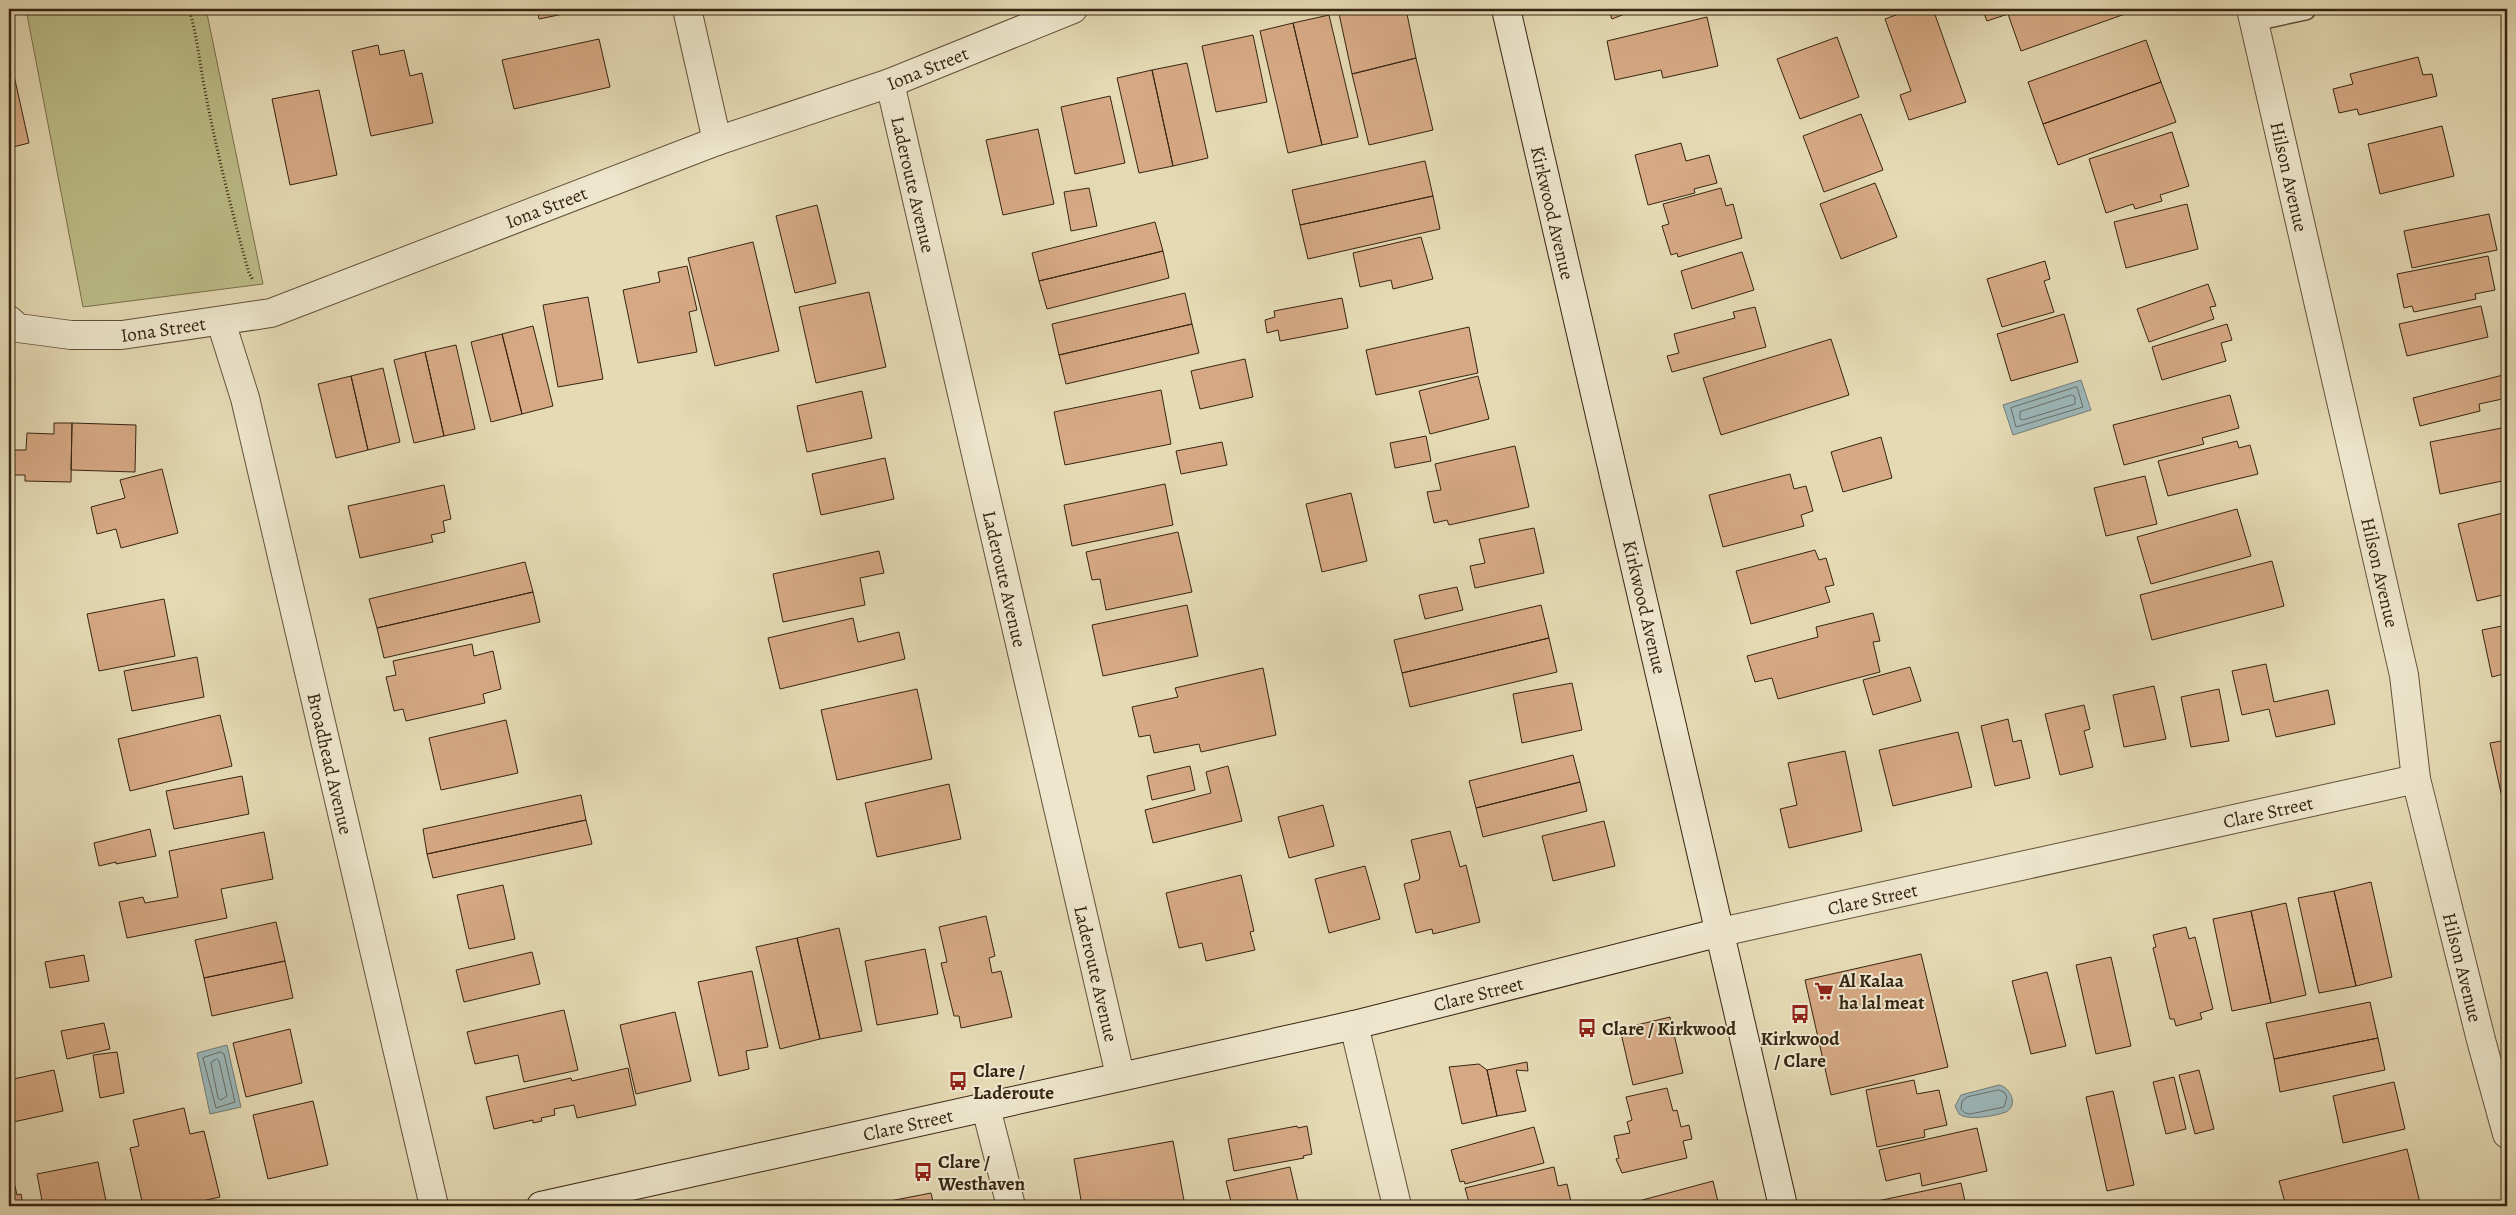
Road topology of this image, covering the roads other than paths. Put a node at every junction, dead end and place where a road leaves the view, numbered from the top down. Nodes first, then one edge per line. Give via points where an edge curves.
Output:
1 (687, 9) edge
2 (1073, 9) edge
3 (1506, 9) edge
4 (2305, 9) edge
5 (2252, 14) edge
6 (890, 83) junction
7 (717, 141) junction
8 (9, 320) edge
9 (221, 322) junction
10 (2416, 779) junction
11 (1721, 932) junction
12 (1354, 1025) junction
13 (1120, 1075) junction
14 (986, 1108) junction
15 (2507, 1134) edge
16 (434, 1206) edge
17 (540, 1206) edge
18 (1011, 1206) edge
19 (1397, 1206) edge
20 (1783, 1206) edge

1 - 7 street
2 - 6 street, Iona Street
3 - 11 street, Kirkwood Avenue
4 - 5 lane
5 - 10 street, Hilson Avenue via 2404,675
6 - 7 street, Iona Street
6 - 13 street, Laderoute Avenue
7 - 9 street, Iona Street via 271,313
8 - 9 street, Iona Street via 18,328 71,335 122,335
9 - 16 street, Broadhead Avenue via 244,398
10 - 11 street, Clare Street
10 - 15 street, Hilson Avenue
11 - 12 street, Clare Street
11 - 20 street, Kirkwood Avenue
12 - 13 street, Clare Street
12 - 19 street
13 - 14 street, Clare Street
14 - 17 street, Clare Street
14 - 18 street

